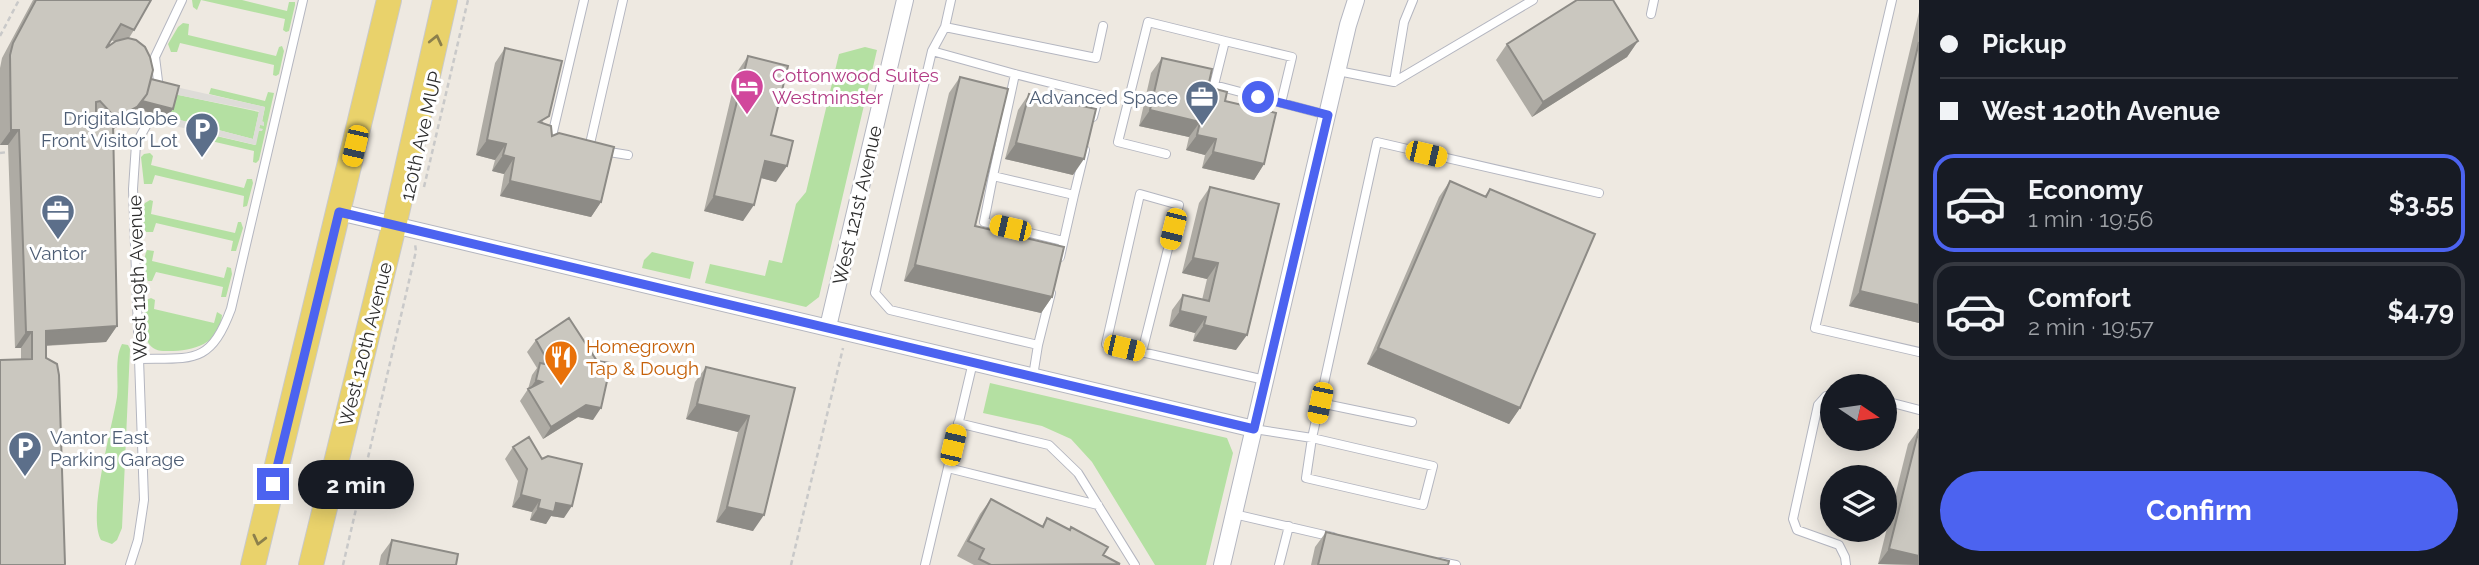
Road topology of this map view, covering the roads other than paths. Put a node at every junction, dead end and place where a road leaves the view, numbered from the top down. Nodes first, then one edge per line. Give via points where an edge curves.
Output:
1 (182, 0) edge
2 (303, 0) edge
3 (389, 0) edge
4 (445, 0) edge
5 (584, 0) edge
6 (623, 0) edge
7 (905, 0) edge
8 (951, 0) edge
9 (1356, 0) edge
10 (1413, 0) edge
11 (1533, 0) edge
12 (1654, 0) edge
13 (1892, 0) edge
14 (1651, 13) dead end
15 (1103, 26) dead end
16 (945, 27) junction
17 (1225, 41) junction
18 (932, 51) junction
19 (1338, 71) junction
20 (1015, 74) junction
21 (1394, 82) junction
22 (1281, 103) junction
23 (1328, 115) junction
24 (1090, 133) edge
25 (564, 143) edge
26 (577, 145) edge
27 (1087, 145) edge
28 (589, 148) junction
29 (1166, 154) dead end
30 (628, 155) dead end
31 (993, 176) junction
32 (1599, 193) dead end
33 (1074, 195) junction
34 (339, 212) junction
35 (403, 228) junction
36 (1063, 241) junction
37 (1057, 267) edge
38 (1054, 280) edge
39 (828, 327) junction
40 (1038, 345) junction
41 (1142, 352) junction
42 (1919, 352) edge
43 (139, 359) junction
44 (973, 362) junction
45 (1032, 376) junction
46 (1265, 380) junction
47 (1320, 403) junction
48 (1820, 403) edge
49 (1897, 404) edge
50 (1919, 410) edge
51 (1412, 422) dead end
52 (958, 423) junction
53 (1254, 429) junction
54 (1312, 438) junction
55 (948, 468) junction
56 (1098, 505) junction
57 (1234, 513) junction
58 (1289, 526) junction
59 (1341, 538) edge
60 (1434, 560) edge
61 (130, 565) edge
62 (253, 565) edge
63 (312, 565) edge
64 (925, 565) edge
65 (1135, 565) edge
66 (1222, 565) edge
67 (1279, 565) edge
68 (1456, 565) edge
69 (1846, 565) edge

1 - 43 lane, West 119th Avenue via 155,57 159,89 152,115 136,144
2 - 43 lane via 231,309 222,331 215,343 192,358
3 - 34 main road
35 -> 4 main road, West 120th Avenue
5 - 25 lane via 551,140
6 - 28 lane
7 - 39 street, West 121st Avenue
8 - 16 lane
9 - 19 street
10 - 21 lane via 1404,22
11 - 21 lane
12 - 14 lane
13 - 42 lane via 1815,328
15 - 16 lane via 1096,58
16 - 18 lane
17 - 22 lane via 1214,85
17 - 22 lane via 1292,57
17 - 29 lane via 1147,22 1118,142
18 - 20 lane
18 - 40 lane via 875,293 890,310
19 - 21 lane
19 - 23 street
20 - 24 lane via 1099,95
20 - 31 lane
22 - 23 lane
23 - 46 street
26 - 28 lane
27 - 33 lane
28 - 30 lane
31 - 33 lane
31 - 36 lane via 984,222
32 - 47 lane via 1377,142
33 - 36 lane
34 - 35 street
34 -> 62 main road
35 - 39 street
35 - 63 main road, West 120th Avenue
36 - 37 lane
38 - 40 lane
39 - 44 street
40 - 45 lane
41 - 41 lane via 1106,344 1140,194 1179,205
41 - 46 lane
43 - 61 lane, West 119th Avenue via 144,500
44 - 45 street
44 - 52 lane
45 - 53 street
46 - 53 street
47 - 51 lane
47 - 54 lane
48 - 69 lane via 1793,519 1797,530 1839,545
49 - 50 lane
52 - 55 lane
52 - 56 lane via 1049,445 1078,473
53 - 54 lane
53 - 57 street
54 - 54 lane via 1433,466 1423,505 1306,478
55 - 56 lane
55 - 64 lane
56 - 65 lane
57 - 58 lane
57 - 66 street
58 - 59 lane
58 - 67 lane
60 - 68 lane

